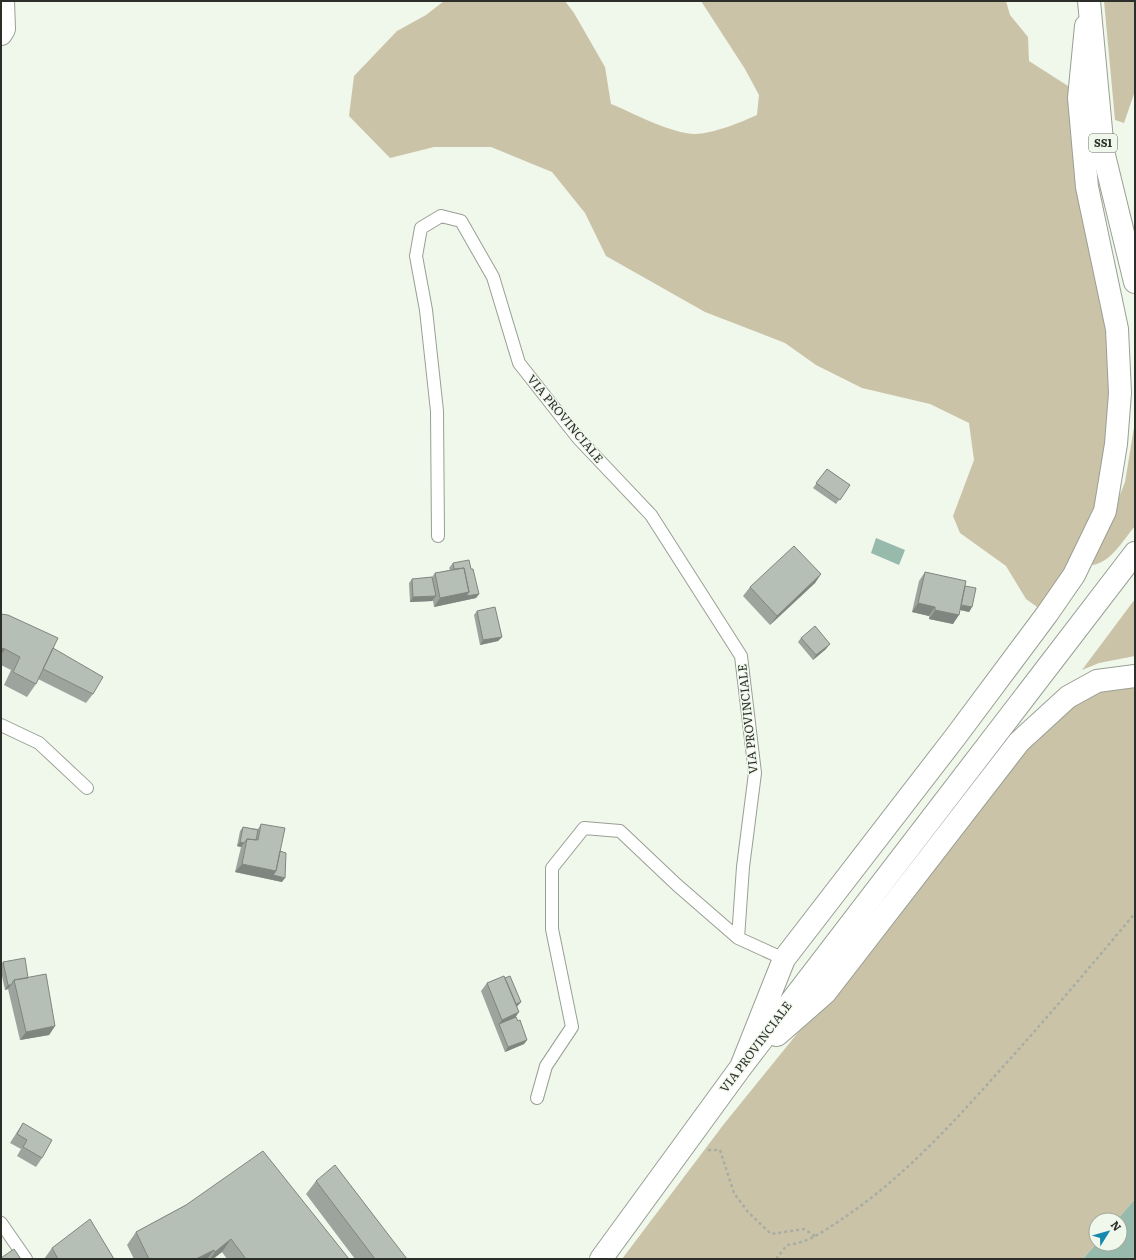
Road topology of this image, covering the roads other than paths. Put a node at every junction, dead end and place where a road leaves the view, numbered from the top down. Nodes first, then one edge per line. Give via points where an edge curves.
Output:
1 (3, 1) edge
2 (1088, 1) edge
3 (1, 34) edge
4 (1135, 282) edge
5 (438, 536) dead end
6 (1135, 553) edge
7 (1135, 676) edge
8 (1, 725) edge
9 (87, 788) dead end
10 (738, 938) junction
11 (784, 959) junction
12 (741, 1067) junction
13 (537, 1098) dead end
14 (1, 1223) edge
15 (26, 1259) edge
16 (601, 1259) edge

1 - 3 main road via 4,29
2 - 4 main road, SS1 via 1103,151
2 - 11 main road via 1079,98 1087,187 1117,329 1120,393 1116,444 1105,511 1074,575 956,736
5 - 10 lane, VIA PROVINCIALE via 437,411 426,310 416,256 421,228 440,216 461,221 493,277 519,363 578,438 651,515 741,656 755,773 743,868
6 - 12 main road, VIA PROVINCIALE
7 - 12 main road via 1097,681 1068,698 1019,742 825,993
8 - 9 lane via 39,743
10 - 11 lane
10 - 13 lane via 620,831 584,828 552,868 552,929 572,1027 546,1066
11 - 12 main road
12 - 16 main road, VIA PROVINCIALE
14 - 15 lane

